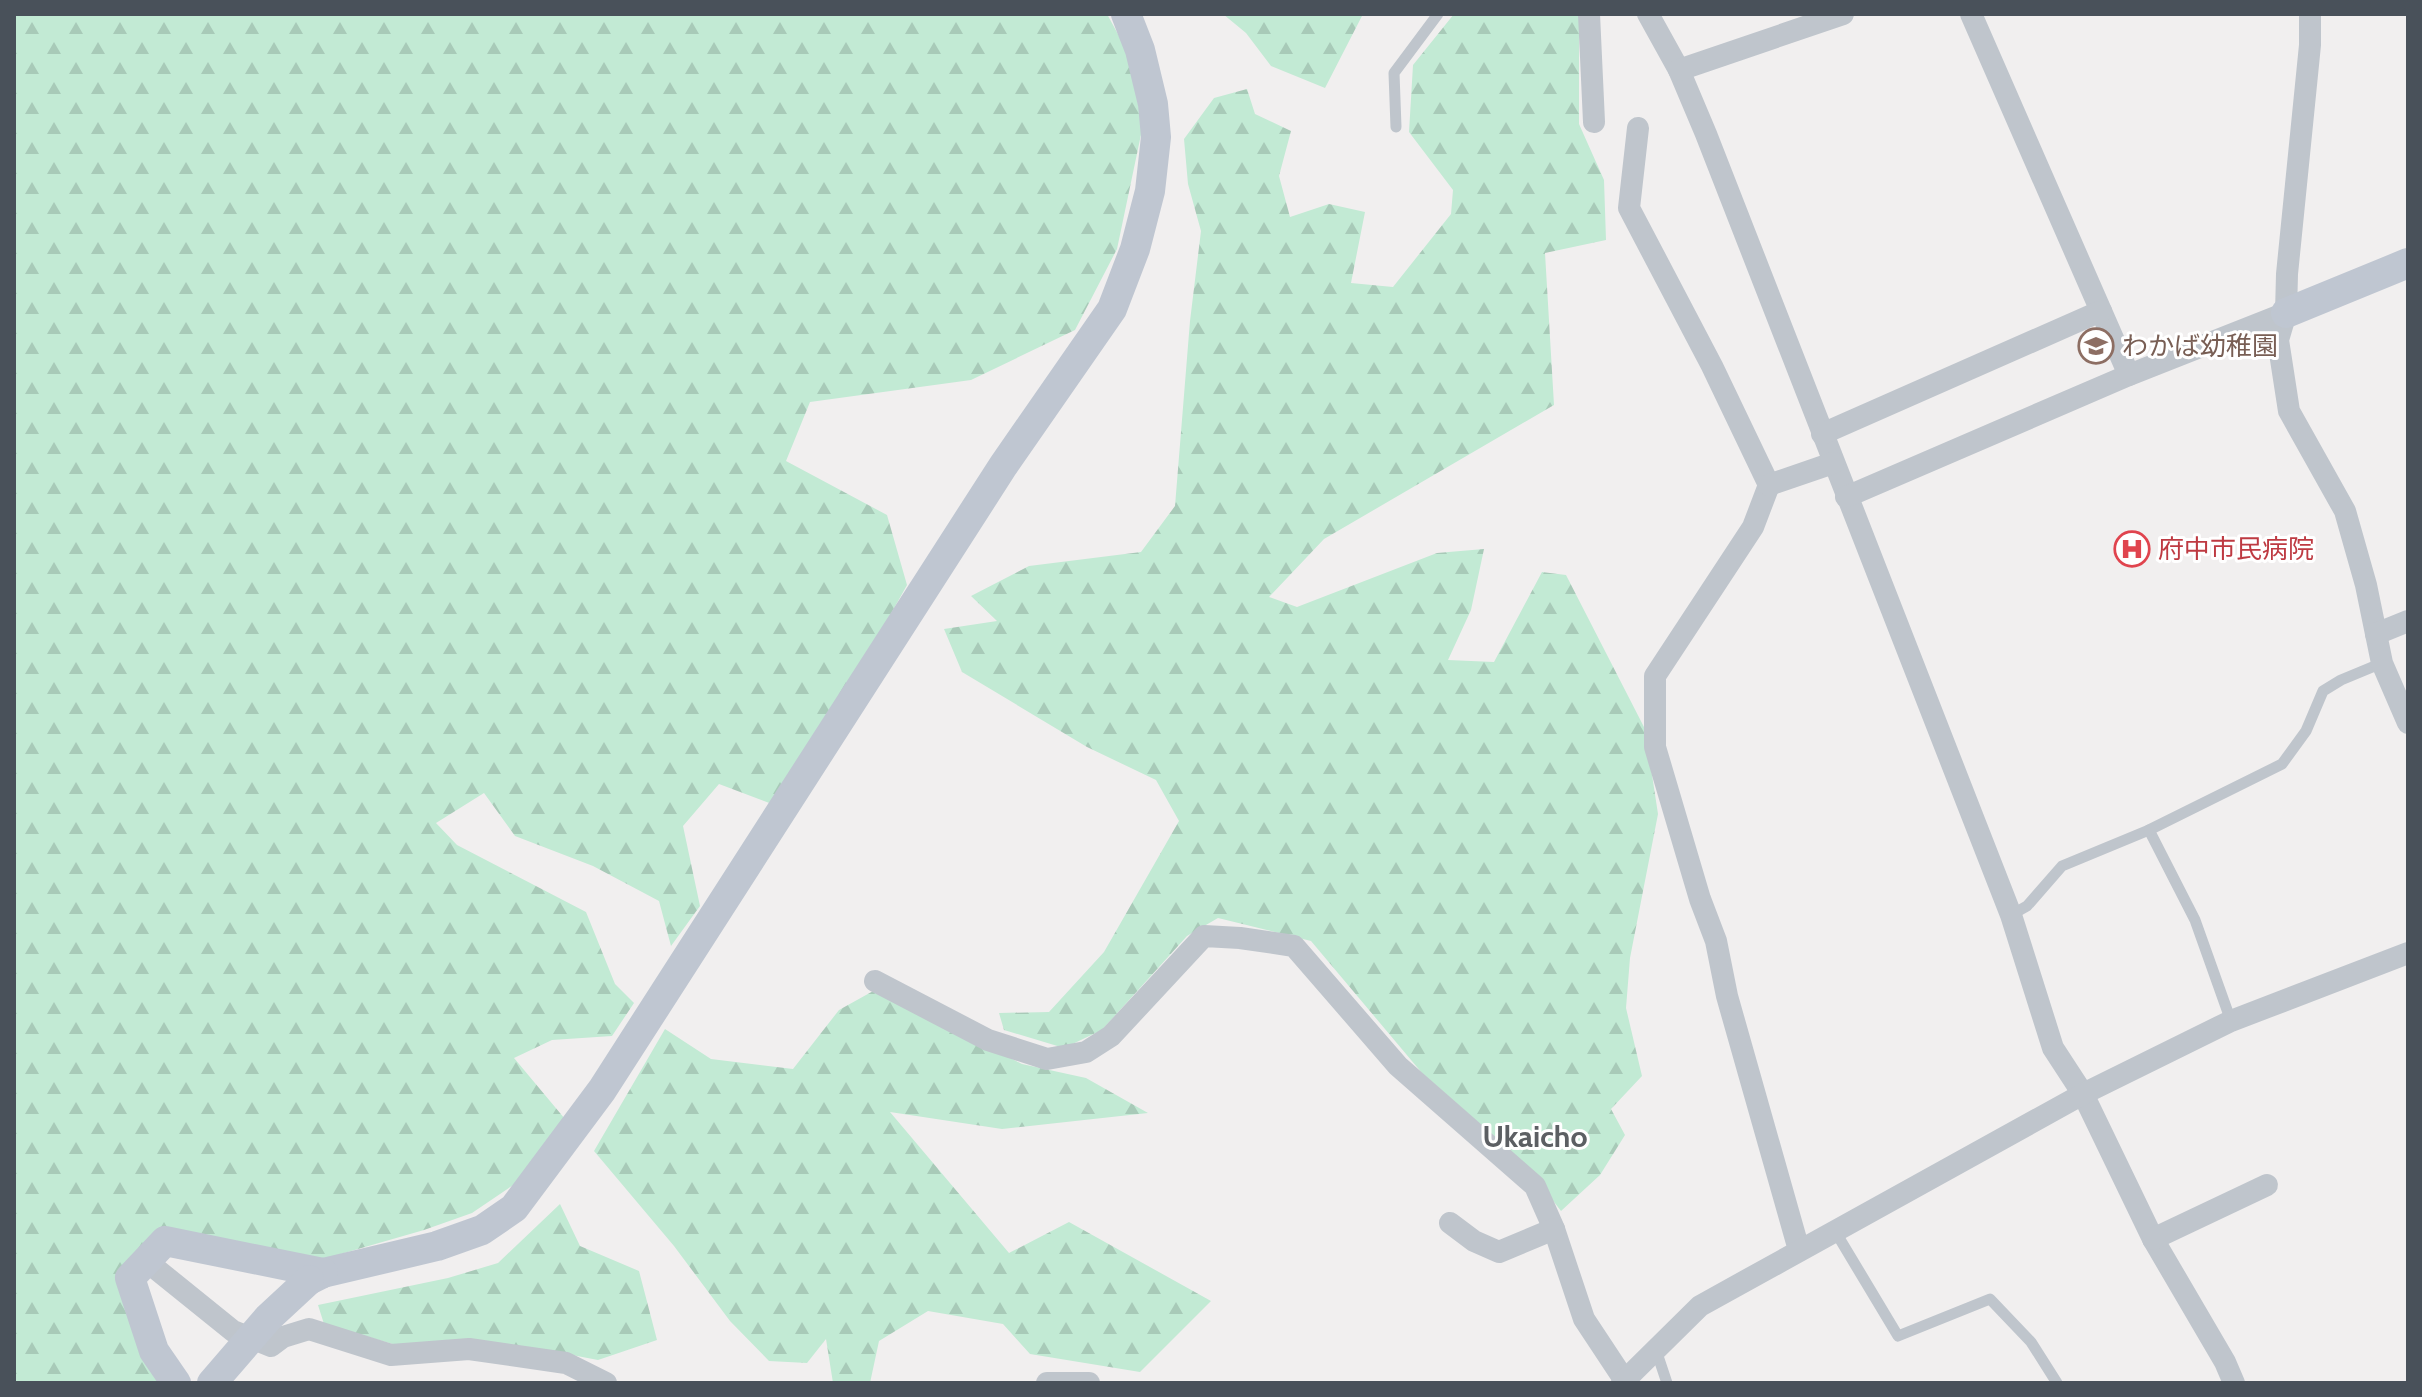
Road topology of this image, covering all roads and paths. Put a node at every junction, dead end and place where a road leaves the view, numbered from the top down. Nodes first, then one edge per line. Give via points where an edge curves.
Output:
1 (1126, 14) edge
2 (1438, 14) edge
3 (1589, 14) edge
4 (1648, 14) edge
5 (1843, 14) edge
6 (1971, 14) edge
7 (2310, 14) edge
8 (1679, 70) junction
9 (1594, 122) dead end
10 (1396, 127) dead end
11 (1638, 128) dead end
12 (2408, 263) edge
13 (2101, 311) junction
14 (2286, 313) junction
15 (2129, 375) junction
16 (1822, 434) junction
17 (1833, 463) junction
18 (1769, 485) junction
19 (1846, 497) junction
20 (2408, 621) edge
21 (2376, 634) junction
22 (2382, 663) junction
23 (2408, 723) edge
24 (2149, 830) junction
25 (2011, 915) junction
26 (2408, 953) edge
27 (875, 981) dead end
28 (2231, 1021) junction
29 (2083, 1094) junction
30 (2267, 1185) dead end
31 (1450, 1223) dead end
32 (1554, 1229) junction
33 (1835, 1231) junction
34 (2153, 1239) junction
35 (1799, 1250) junction
36 (145, 1260) junction
37 (316, 1277) junction
38 (1656, 1350) junction
39 (1624, 1382) edge
40 (176, 1383) edge
41 (212, 1383) edge
42 (606, 1383) edge
43 (1047, 1383) edge
44 (1089, 1383) edge
45 (1667, 1383) edge
46 (2057, 1383) edge
47 (2234, 1383) edge

1 - 37 street via 1140,50 1156,137 1150,191 1112,309 1003,466 602,1090 514,1208 482,1230 437,1246
2 - 10 lane via 1394,73
3 - 9 street
4 - 8 street
5 - 8 street
6 - 13 street
7 - 14 street
8 - 16 street
11 - 18 street via 1629,208
12 - 14 street
13 - 15 street
13 - 16 street
14 - 15 street
14 - 21 street via 2278,340 2289,411 2345,511
15 - 19 street
16 - 17 street
17 - 18 street
17 - 19 street
18 - 35 street via 1753,527 1655,676 1655,747 1716,941
19 - 25 street
20 - 21 street
21 - 22 street
22 - 23 street
22 - 24 lane via 2323,691 2306,731 2282,764
24 - 25 lane via 2062,866 2027,906
24 - 28 lane via 2195,920
25 - 29 street via 2053,1048
26 - 28 street
27 - 32 street via 988,1040 1047,1059 1086,1052 1111,1036 1204,936 1294,946 1398,1066 1535,1186
28 - 29 street
29 - 33 street
29 - 34 street
30 - 34 street
31 - 32 street via 1499,1252
32 - 39 street via 1584,1319
33 - 35 street
33 - 46 lane via 1898,1336 1990,1299 2031,1342
34 - 47 street
35 - 38 street via 1700,1306
36 - 37 street via 165,1241
36 - 40 street via 130,1278 154,1351
36 - 42 street via 233,1331 271,1346 309,1329 391,1355 469,1349 566,1363
37 - 41 street, bridge via 268,1318
38 - 39 street
38 - 45 lane
43 - 44 street

